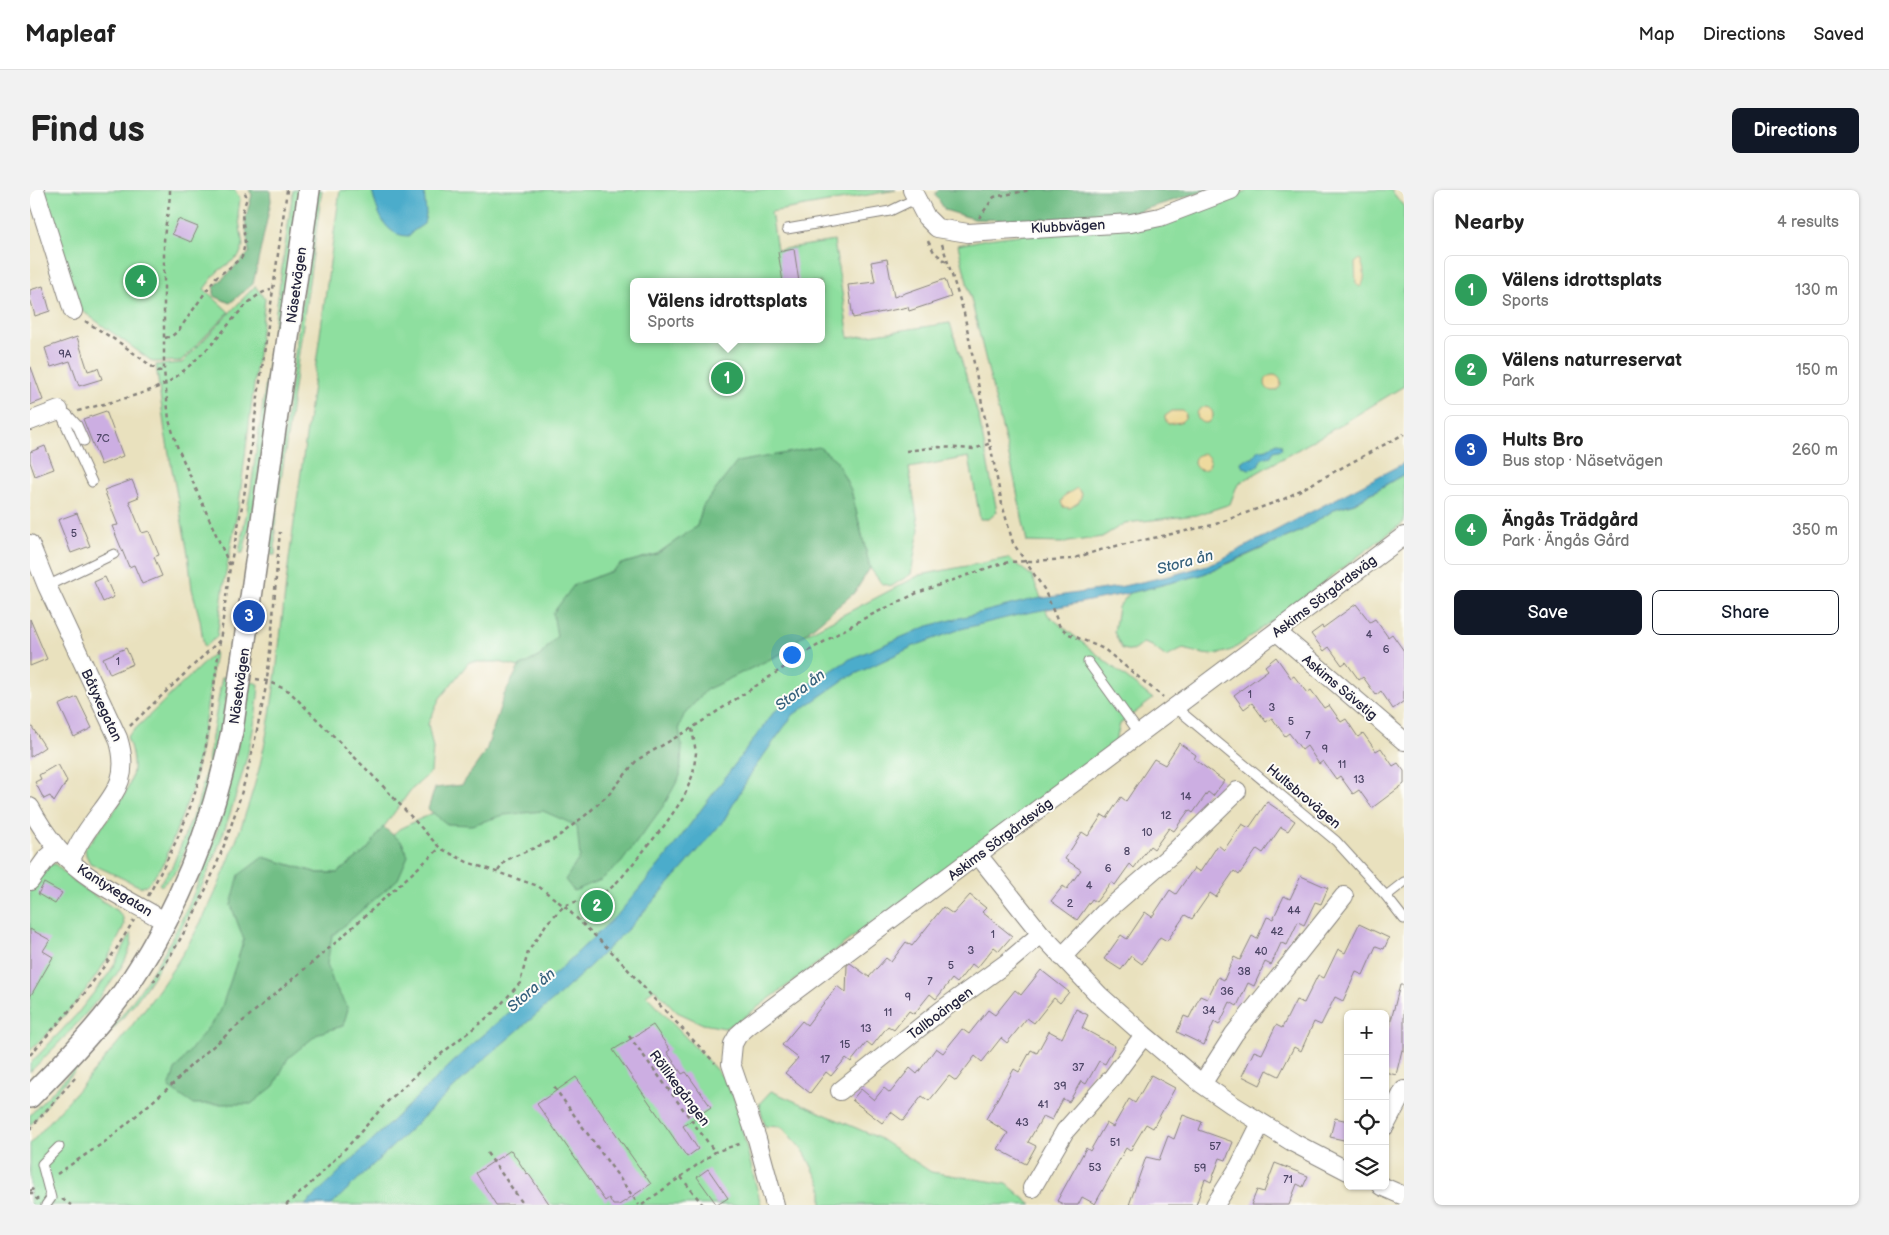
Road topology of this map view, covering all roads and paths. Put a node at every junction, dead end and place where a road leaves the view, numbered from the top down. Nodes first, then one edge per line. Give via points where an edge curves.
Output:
1 (35, 190) edge
2 (170, 190) edge
3 (244, 190) edge
4 (287, 190) edge
5 (309, 190) edge
6 (1030, 190) edge
7 (1231, 190) edge
8 (914, 194) edge
9 (937, 228) junction
10 (787, 229) dead end
11 (968, 233) junction
12 (272, 290) junction
13 (73, 311) joint
14 (164, 338) junction
15 (164, 370) junction
16 (166, 383) junction
17 (63, 413) junction
18 (30, 421) edge
19 (1404, 434) edge
20 (84, 441) dead end
21 (991, 443) junction
22 (906, 450) dead end
23 (92, 482) dead end
24 (1404, 536) edge
25 (30, 544) edge
26 (114, 554) dead end
27 (1026, 562) junction
28 (230, 567) junction
29 (47, 586) junction
30 (1277, 632) junction
31 (221, 639) junction
32 (1088, 662) dead end
33 (267, 681) dead end
34 (1175, 707) junction
35 (692, 728) junction
36 (1140, 734) junction
37 (118, 738) junction
38 (1404, 741) edge
39 (1237, 790) dead end
40 (30, 807) edge
41 (440, 848) junction
42 (64, 855) junction
43 (978, 855) junction
44 (498, 872) junction
45 (30, 881) edge
46 (1404, 882) edge
47 (1344, 896) dead end
48 (1386, 896) junction
49 (564, 906) junction
50 (142, 907) junction
51 (1404, 919) edge
52 (166, 922) junction
53 (1041, 934) junction
54 (1062, 957) junction
55 (1144, 1035) junction
56 (629, 1036) dead end
57 (30, 1055) edge
58 (731, 1064) junction
59 (1202, 1084) junction
60 (554, 1086) dead end
61 (1404, 1090) edge
62 (840, 1091) dead end
63 (30, 1097) edge
64 (1389, 1118) edge
65 (1261, 1123) junction
66 (758, 1140) junction
67 (59, 1147) dead end
68 (715, 1152) junction
69 (487, 1153) dead end
70 (1344, 1168) edge
71 (681, 1177) junction
72 (47, 1180) junction
73 (1032, 1188) dead end
74 (30, 1191) edge
75 (46, 1205) edge
76 (286, 1205) edge
77 (524, 1205) edge
78 (640, 1205) edge
79 (703, 1205) edge
80 (775, 1205) edge
81 (1215, 1205) edge

1 - 13 street
2 - 14 path via 164,235
3 - 14 path via 247,198 242,213 246,243 242,257 216,277 175,334
4 - 12 path
5 - 52 street, Näsetvägen via 232,731 209,824
6 - 11 path via 994,197
7 - 11 street, Klubbvägen via 1160,217 1131,223
8 - 9 street via 926,217
8 - 10 lane via 890,211
9 - 11 street, Klubbvägen
9 - 21 path via 964,313
12 - 16 path via 249,303 211,345
12 - 28 path via 244,496
13 - 15 path via 146,364 158,371
14 - 15 path
15 - 16 path
16 - 17 path
16 - 28 path via 169,420 177,446
17 - 18 street
17 - 20 lane via 77,425
17 - 23 lane
19 - 27 path via 1284,499 1212,525 1071,558
21 - 22 path via 974,449 939,447
21 - 27 path via 1013,543
24 - 30 street, Askims Sörgårdsväg
25 - 29 street, Båtyxegatan
26 - 29 lane
27 - 34 path via 1044,590 1060,626 1069,634 1104,649
27 - 35 path via 1003,563 969,574 863,618
28 - 31 path
29 - 37 street, Båtyxegatan
30 - 34 street, Askims Sörgårdsväg
30 - 38 street, Askims Sävstig
31 - 37 path
31 - 50 path via 200,783 192,807
32 - 36 lane
33 - 41 path via 289,691
34 - 36 street, Askims Sörgårdsväg
34 - 48 lane, Hultsbrovägen via 1336,841
35 - 44 path via 637,760 610,793 555,839 506,860
35 - 49 path via 696,753 693,774 684,797 664,826 609,890
36 - 43 street, Askims Sörgårdsväg
37 - 42 street, Båtyxegatan via 123,753 122,780 84,835
39 - 54 street via 1172,854 1104,913
40 - 42 street, Kantyxegatan via 41,827
41 - 44 path via 466,862
41 - 72 path via 109,1139
42 - 45 street, Båtyxegatan via 41,865
42 - 50 street, Kantyxegatan via 104,886
43 - 53 street
43 - 58 street, Askims Sörgårdsväg via 748,1026 733,1044
44 - 49 path via 538,886
46 - 48 lane
47 - 59 street via 1234,1034
48 - 51 lane, Hultsbrovägen
49 - 58 path via 616,956 717,1064
49 - 76 path via 547,923 528,952 520,982 494,1012 401,1088 349,1145
50 - 52 street, Kantyxegatan
50 - 57 path via 116,951 84,994
52 - 63 street, Näsetvägen via 113,1006
53 - 54 street
53 - 62 street, Tallboängen
54 - 55 street
55 - 59 street
55 - 73 street via 1111,1080 1065,1131
56 - 68 path, Röllikegången
58 - 66 street, Askims Sörgårdsväg
59 - 65 street
60 - 78 path
61 - 64 street
65 - 70 street
65 - 81 street
66 - 68 path
66 - 80 street, Askims Sörgårdsväg
67 - 72 lane via 42,1164
68 - 71 path
69 - 77 path
71 - 78 path
71 - 79 path
72 - 74 path
72 - 75 lane via 51,1198

